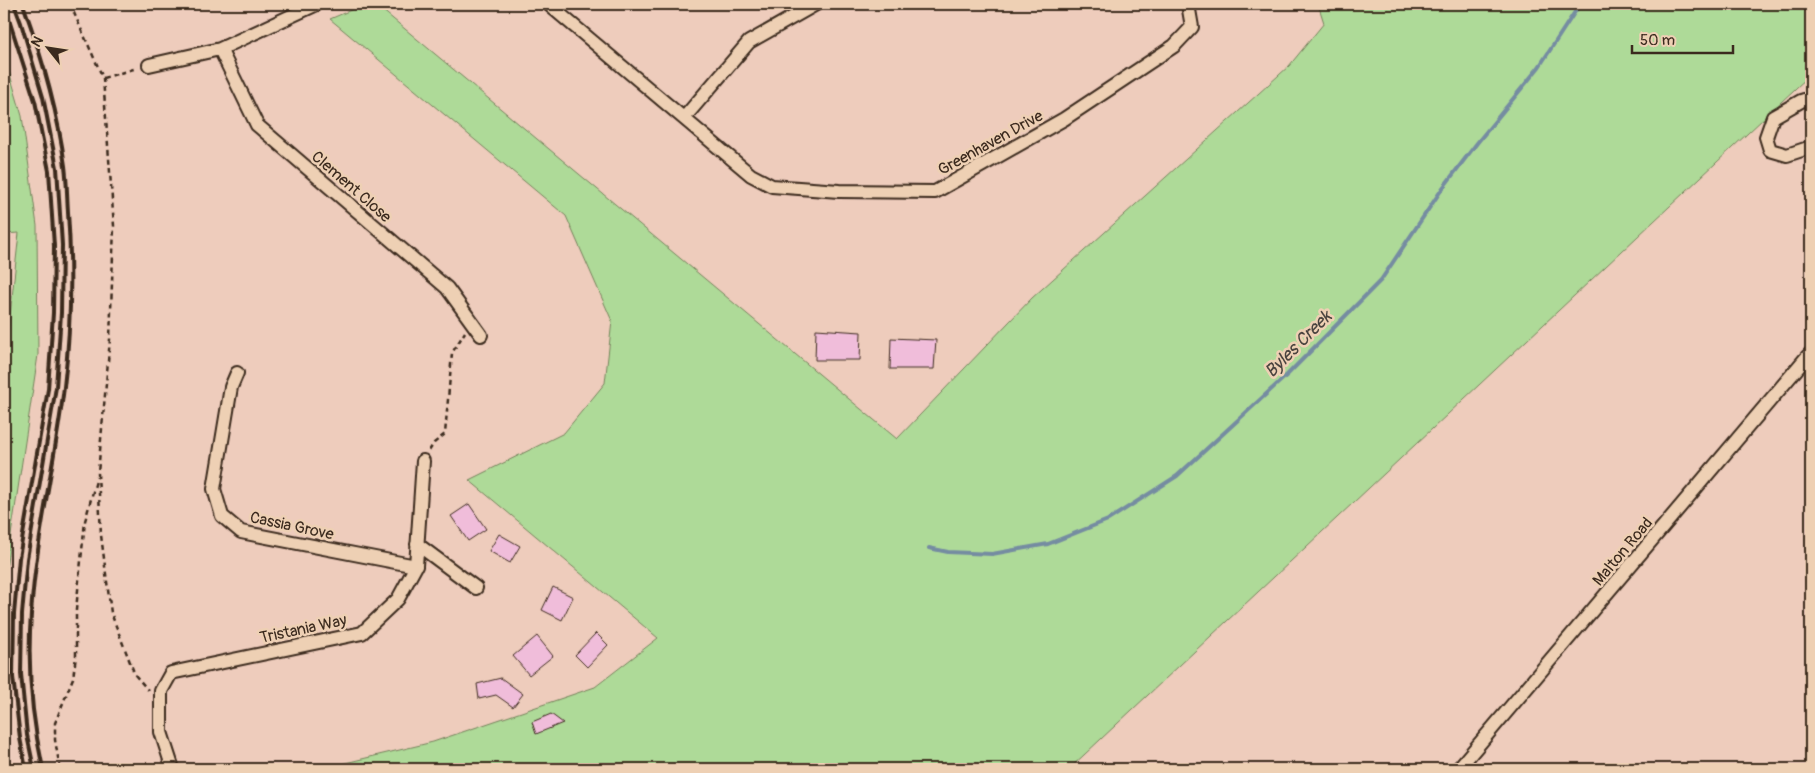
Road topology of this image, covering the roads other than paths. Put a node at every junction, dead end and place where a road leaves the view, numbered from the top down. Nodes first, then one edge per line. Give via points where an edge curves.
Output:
1 (317, 4) edge
2 (548, 4) edge
3 (816, 4) edge
4 (1188, 4) edge
5 (220, 49) junction
6 (149, 65) road end
7 (1811, 98) edge
8 (684, 118) junction
9 (1811, 147) edge
10 (481, 335) dead end
11 (1811, 353) edge
12 (237, 373) dead end
13 (423, 461) road end
14 (417, 544) junction
15 (416, 566) junction
16 (476, 588) dead end
17 (173, 769) edge
18 (1458, 769) edge

1 - 5 street
2 - 8 street, Greenhaven Drive
3 - 8 street via 749,42
4 - 8 street, Greenhaven Drive via 1192,27 1174,46 1064,119 935,192 772,186 750,175
5 - 6 street
5 - 10 street, Clement Close via 257,125 447,288
7 - 9 street via 1774,117 1766,137 1770,150 1787,155
11 - 18 street, Malton Road
12 - 15 street, Cassia Grove via 231,387 214,489 222,516 241,532
13 - 14 street, Tristania Way
14 - 15 street, Tristania Way
14 - 16 street
15 - 17 street, Tristania Way via 398,599 362,633 171,673 161,691 161,732

